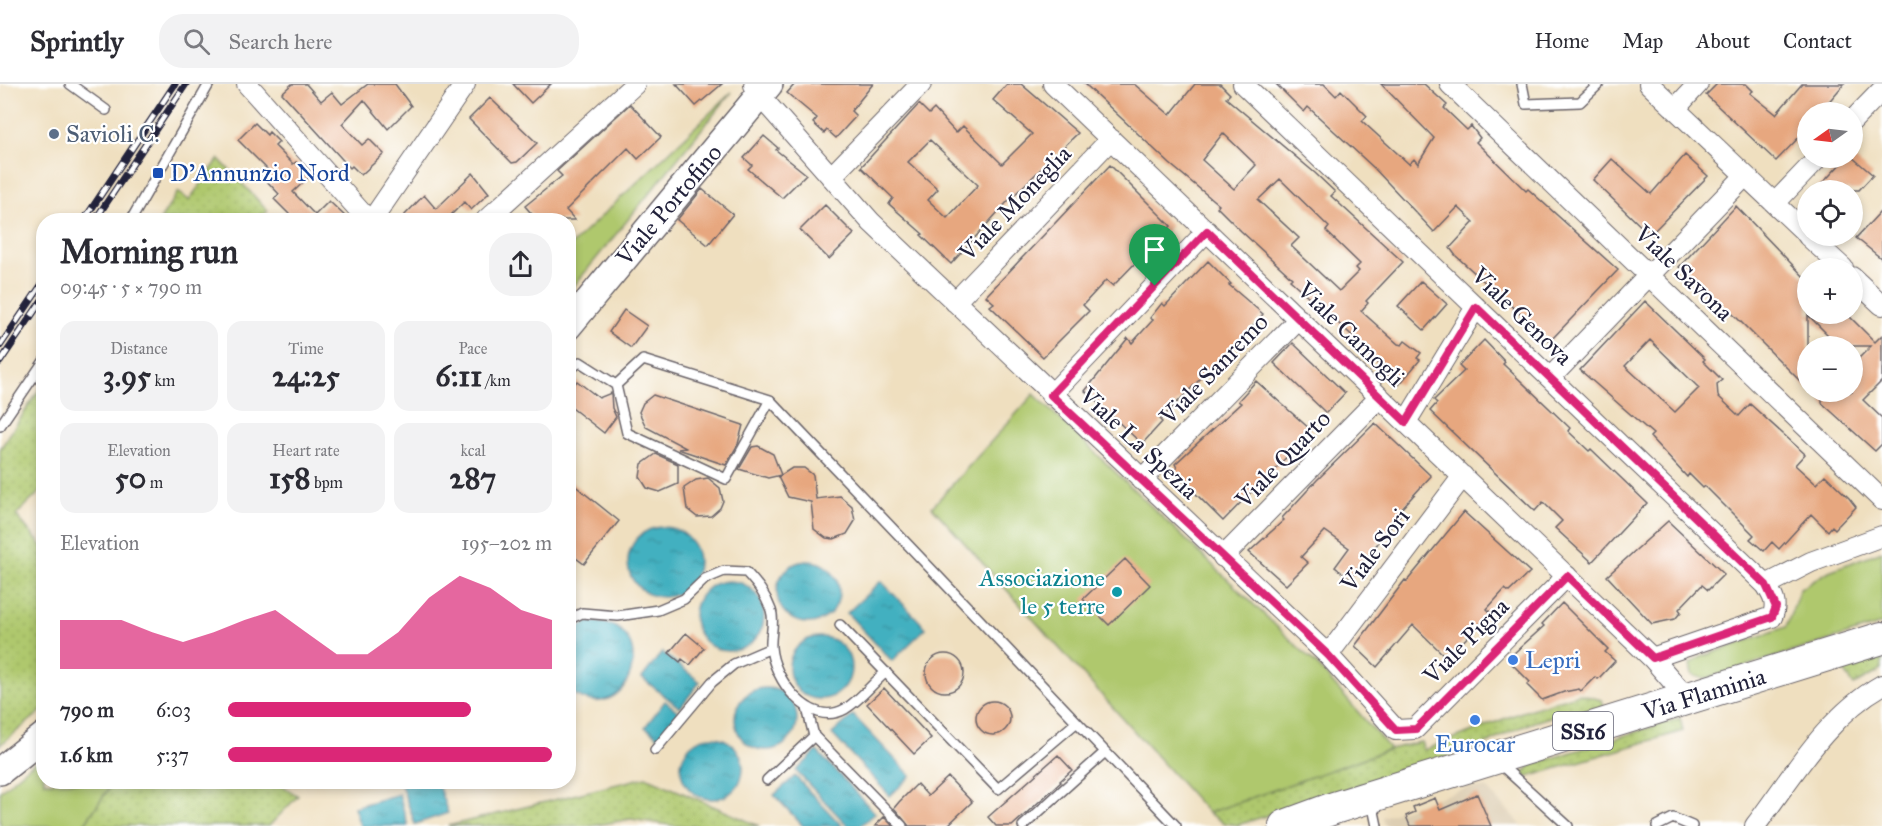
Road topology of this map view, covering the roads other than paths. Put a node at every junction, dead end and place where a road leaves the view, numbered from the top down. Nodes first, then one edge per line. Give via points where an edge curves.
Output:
1 (70, 84) edge
2 (209, 84) edge
3 (247, 84) edge
4 (465, 84) edge
5 (635, 84) edge
6 (921, 84) edge
7 (1053, 84) edge
8 (1243, 84) edge
9 (1450, 84) edge
10 (1522, 84) edge
11 (1599, 84) edge
12 (1649, 84) edge
13 (1698, 84) edge
14 (761, 87) edge
15 (1882, 90) edge
16 (1675, 109) junction
17 (106, 110) dead end
18 (1863, 110) edge
19 (1111, 139) junction
20 (1808, 168) edge
21 (1745, 176) junction
22 (831, 177) junction
23 (1775, 203) junction
24 (135, 213) edge
25 (364, 213) edge
26 (375, 213) edge
27 (494, 213) edge
28 (1797, 224) edge
29 (1207, 231) junction
30 (1820, 246) edge
31 (1832, 258) edge
32 (1649, 275) junction
33 (1863, 287) edge
34 (1880, 301) edge
35 (956, 302) junction
36 (1476, 307) junction
37 (576, 317) edge
38 (1299, 319) junction
39 (576, 365) edge
40 (36, 373) edge
41 (1550, 378) junction
42 (616, 385) junction
43 (1051, 395) junction
44 (1380, 397) junction
45 (770, 400) junction
46 (1406, 422) junction
47 (0, 426) edge
48 (1463, 476) junction
49 (1142, 480) junction
50 (1882, 500) edge
51 (1882, 537) edge
52 (1223, 557) junction
53 (1567, 576) junction
54 (1766, 585) junction
55 (576, 616) edge
56 (840, 625) dead end
57 (1882, 638) edge
58 (771, 648) junction
59 (1328, 655) junction
60 (1653, 658) junction
61 (886, 672) junction
62 (1882, 685) edge
63 (1688, 699) junction
64 (807, 708) junction
65 (1077, 722) junction
66 (1396, 730) joint
67 (814, 736) junction
68 (36, 742) edge
69 (655, 750) dead end
70 (1105, 752) junction
71 (1493, 759) junction
72 (0, 771) edge
73 (767, 780) dead end
74 (1374, 811) edge
75 (902, 826) edge
76 (1023, 826) edge
77 (1176, 826) edge
78 (1285, 826) edge
79 (1568, 826) edge
80 (1657, 826) edge
81 (1692, 826) edge
82 (1755, 826) edge

1 - 17 lane
2 - 24 lane
3 - 25 street
4 - 26 street
5 - 27 street
6 - 22 street
7 - 19 street, Viale Camogli
8 - 36 street, Viale Genova
9 - 32 street, Viale Savona
10 - 11 lane via 1526,104 1580,102
12 - 16 street
13 - 16 street
14 - 22 street, Viale La Spezia
14 - 37 street, Viale Portofino via 709,167
15 - 18 street
16 - 21 street
19 - 29 street, Viale Camogli
19 - 35 street, Viale Moneglia
20 - 23 street
21 - 23 street
21 - 32 street
22 - 35 street, Viale La Spezia
23 - 28 street
29 - 38 street, Viale Camogli
29 - 43 street
30 - 31 street
32 - 41 street
32 - 50 street, Viale Savona
33 - 34 street
35 - 43 street, Viale La Spezia via 1021,373
36 - 41 street, Viale Genova
36 - 46 street
38 - 44 street, Viale Camogli
38 - 49 street, Viale Sanremo
39 - 42 lane via 580,362
40 - 47 lane
41 - 54 street, Viale Genova
42 - 45 lane via 643,360
42 - 45 lane via 627,433 726,479
43 - 49 street, Viale La Spezia
44 - 46 street, Viale Camogli
44 - 52 street, Viale Quarto
45 - 65 lane
46 - 48 street, Viale Camogli
48 - 53 street, Viale Camogli
48 - 59 street, Viale Sori
49 - 52 street, Viale La Spezia
51 - 54 street via 1811,562
52 - 59 street, Viale La Spezia
53 - 60 street, Viale Camogli
53 - 66 street, Viale Pigna via 1416,729
54 - 60 street via 1776,607 1772,617
55 - 58 lane via 618,616 658,610 684,599 705,579 724,571 746,573 763,589 772,614
56 - 61 lane
57 - 63 main road, Via Flaminia / SS16
58 - 64 lane via 788,689
58 - 69 lane via 734,664 712,682
59 - 66 street, Viale La Spezia
60 - 63 street, Viale Camogli
61 - 64 lane via 844,710 824,714
61 - 65 lane via 998,789
62 - 82 street via 1861,696 1823,736
63 - 71 main road, Via Flaminia / SS16
64 - 67 lane
65 - 70 lane
67 - 73 lane
67 - 75 lane
68 - 72 street
70 - 76 lane
70 - 77 lane
71 - 74 main road, Via Flaminia / SS16
71 - 79 lane
74 - 78 main road, Via Flaminia / SS16
80 - 81 lane via 1673,818

